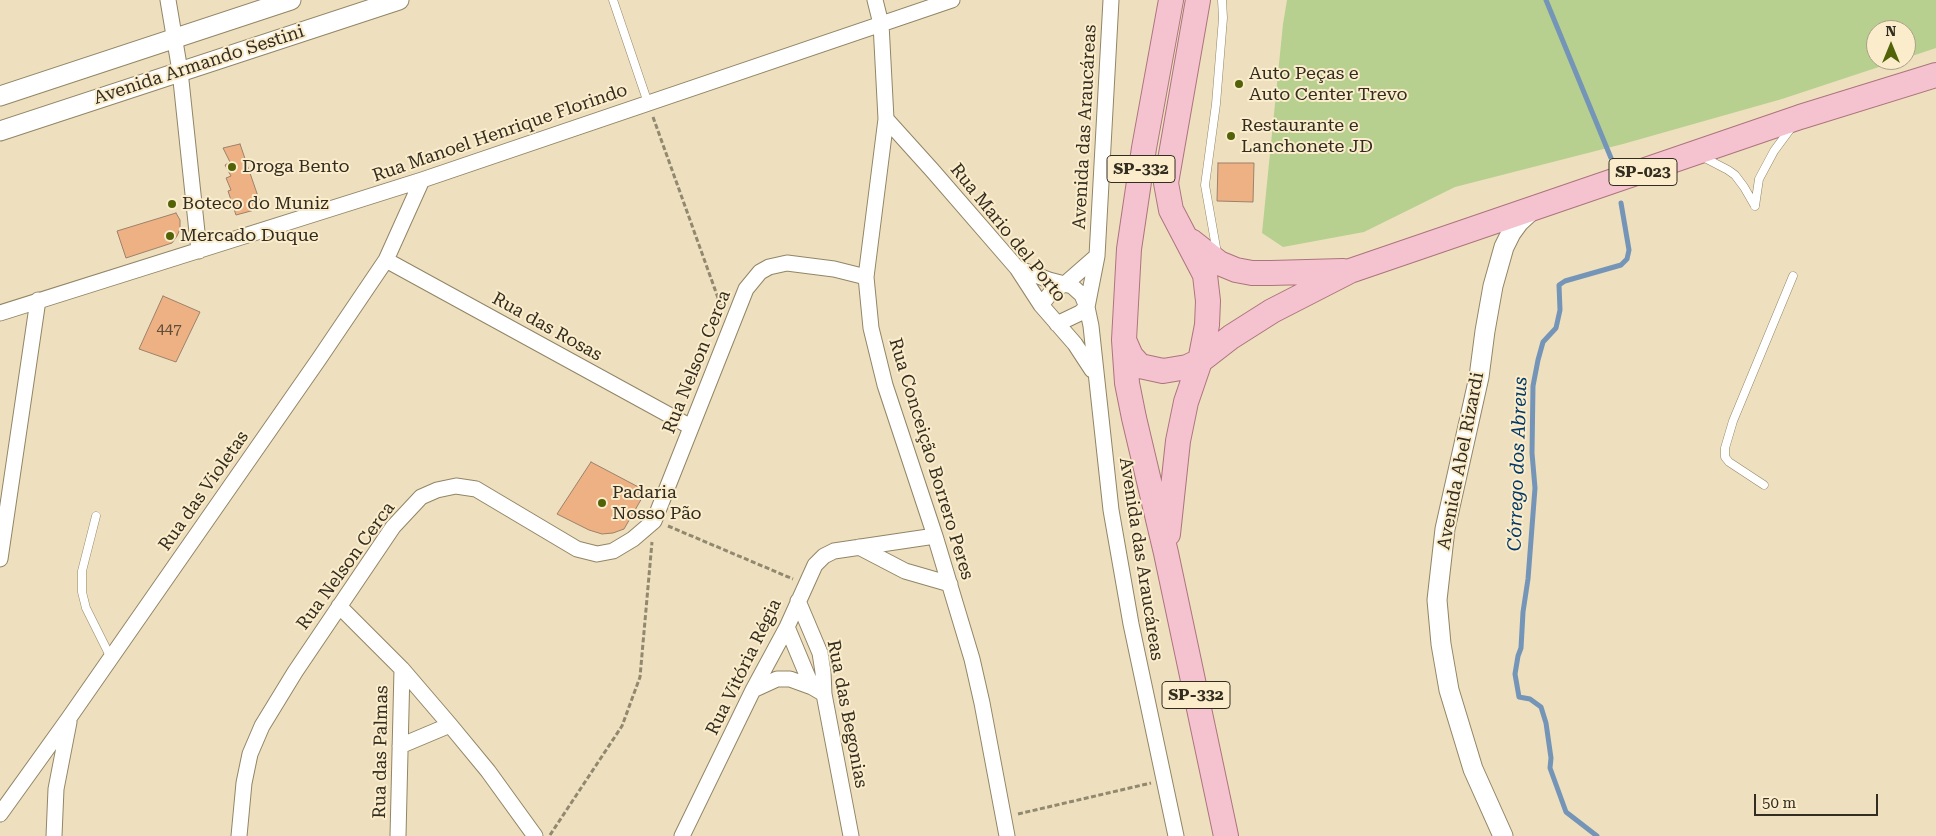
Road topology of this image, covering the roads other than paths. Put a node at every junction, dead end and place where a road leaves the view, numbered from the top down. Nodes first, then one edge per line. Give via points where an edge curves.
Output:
1 (168, 0) edge
2 (290, 0) edge
3 (399, 0) edge
4 (613, 0) edge
5 (875, 0) edge
6 (952, 0) edge
7 (1112, 0) edge
8 (1170, 0) edge
9 (1198, 0) edge
10 (1222, 0) edge
11 (881, 24) junction
12 (175, 38) junction
13 (180, 71) junction
14 (1936, 74) edge
15 (0, 96) edge
16 (648, 103) junction
17 (1800, 117) junction
18 (886, 119) junction
19 (0, 131) edge
20 (1697, 154) junction
21 (422, 180) junction
22 (1533, 209) junction
23 (1186, 237) junction
24 (199, 251) junction
25 (1097, 256) junction
26 (386, 260) junction
27 (1219, 263) junction
28 (1017, 268) junction
29 (1350, 271) junction
30 (1793, 276) dead end
31 (866, 277) junction
32 (1065, 284) junction
33 (38, 300) junction
34 (1041, 305) junction
35 (1086, 307) junction
36 (1272, 311) junction
37 (0, 313) edge
38 (1057, 324) junction
39 (1124, 340) junction
40 (1200, 361) junction
41 (1095, 375) junction
42 (692, 427) junction
43 (1178, 441) junction
44 (6, 483) edge
45 (1764, 485) dead end
46 (96, 516) dead end
47 (936, 536) junction
48 (860, 547) junction
49 (1166, 553) junction
50 (0, 559) edge
51 (950, 584) junction
52 (798, 601) junction
53 (339, 606) junction
54 (787, 627) junction
55 (111, 658) junction
56 (402, 669) junction
57 (753, 690) junction
58 (818, 690) junction
59 (69, 718) junction
60 (450, 725) junction
61 (400, 746) junction
62 (0, 814) edge
63 (684, 834) edge
64 (54, 836) edge
65 (240, 836) edge
66 (398, 836) edge
67 (535, 836) edge
68 (851, 836) edge
69 (1007, 836) edge
70 (1176, 836) edge
71 (1226, 836) edge
72 (1503, 836) edge

1 - 12 street
2 - 12 street, Avenida Armando Sestini
3 - 13 street, Avenida Armando Sestini
4 - 16 lane
5 - 11 street, Rua Conceição Borrero Peres
6 - 11 street, Rua Manoel Henrique Florindo
7 - 25 street, Avenida das Araucáreas
8 - 39 main road, SP-332 via 1130,248
9 - 23 main road, SP-332 via 1166,183 1171,210
10 - 27 lane via 1216,104 1204,184
11 - 16 street, Rua Manoel Henrique Florindo
11 - 18 street, Rua Conceição Borrero Peres
12 - 13 street
12 - 15 street, Avenida Armando Sestini
13 - 19 street, Avenida Armando Sestini
13 - 24 street
14 - 17 main road, SP-023
16 - 21 street, Rua Manoel Henrique Florindo
17 - 20 main road, SP-023
17 - 20 lane via 1774,151 1759,179 1755,206 1735,176
18 - 28 street, Rua Mario del Porto
18 - 31 street, Rua Conceição Borrero Peres
20 - 22 main road, SP-023
21 - 24 street, Rua Manoel Henrique Florindo
21 - 26 street, Rua das Violetas
22 - 29 main road, SP-023
22 - 72 street, Avenida Abel Rizardi via 1511,233 1494,286 1479,377 1445,529 1437,600 1449,690 1473,769
23 - 27 main road, SP-023
23 - 40 main road, SP-332 via 1205,275 1208,300
24 - 33 street, Rua Manoel Henrique Florindo
25 - 32 street
25 - 35 street, Avenida das Araucáreas
26 - 42 street, Rua das Rosas
26 - 55 street, Rua das Violetas
27 - 29 main road, SP-023 via 1252,273
28 - 32 street
28 - 34 street, Rua Mario del Porto
29 - 36 main road, SP-023
30 - 45 lane via 1725,448 1729,462
31 - 42 street, Rua Nelson Cerca via 787,263 760,272 746,289
31 - 47 street, Rua Conceição Borrero Peres via 871,328 885,385
32 - 34 street via 1053,290
32 - 35 street via 1078,290
33 - 37 street, Rua Manoel Henrique Florindo
33 - 44 street
34 - 38 street, Rua Mario del Porto
35 - 38 street
35 - 41 street, Avenida das Araucáreas
36 - 40 main road, SP-023
36 - 43 main road via 1222,360
38 - 41 street, Rua Mario del Porto via 1081,351
39 - 40 main road via 1140,366 1152,370 1175,370
39 - 49 main road, SP-332 via 1129,392
40 - 43 main road, SP-332 via 1186,402
41 - 70 street, Avenida das Araucáreas via 1111,510 1130,624
42 - 53 street, Rua Nelson Cerca via 654,521 633,539 613,550 597,554 577,549 476,489 456,486 421,497 393,527
43 - 49 main road, SP-332
44 - 50 street
46 - 55 lane via 82,570 82,592 86,608
47 - 48 street, Rua Vitória Régia
47 - 51 street, Rua Conceição Borrero Peres
48 - 51 street via 905,571
48 - 52 street, Rua Vitória Régia via 824,556 815,564
49 - 71 main road, SP-332
51 - 69 street, Rua Conceição Borrero Peres via 982,703
52 - 54 street, Rua Vitória Régia
52 - 58 street, Rua das Begonias via 820,653 823,672
53 - 56 street
53 - 65 street, Rua Nelson Cerca via 262,726 246,773
54 - 57 street, Rua Vitória Régia
54 - 58 street, Rua das Begonias
55 - 59 street, Rua das Violetas
56 - 60 street
56 - 61 street, Rua das Palmas
57 - 58 street via 777,679 790,679
57 - 63 street, Rua Vitória Régia
58 - 68 street, Rua das Begonias
59 - 62 street, Rua das Violetas
59 - 64 street via 56,789
60 - 61 street
60 - 67 street
61 - 66 street, Rua das Palmas

